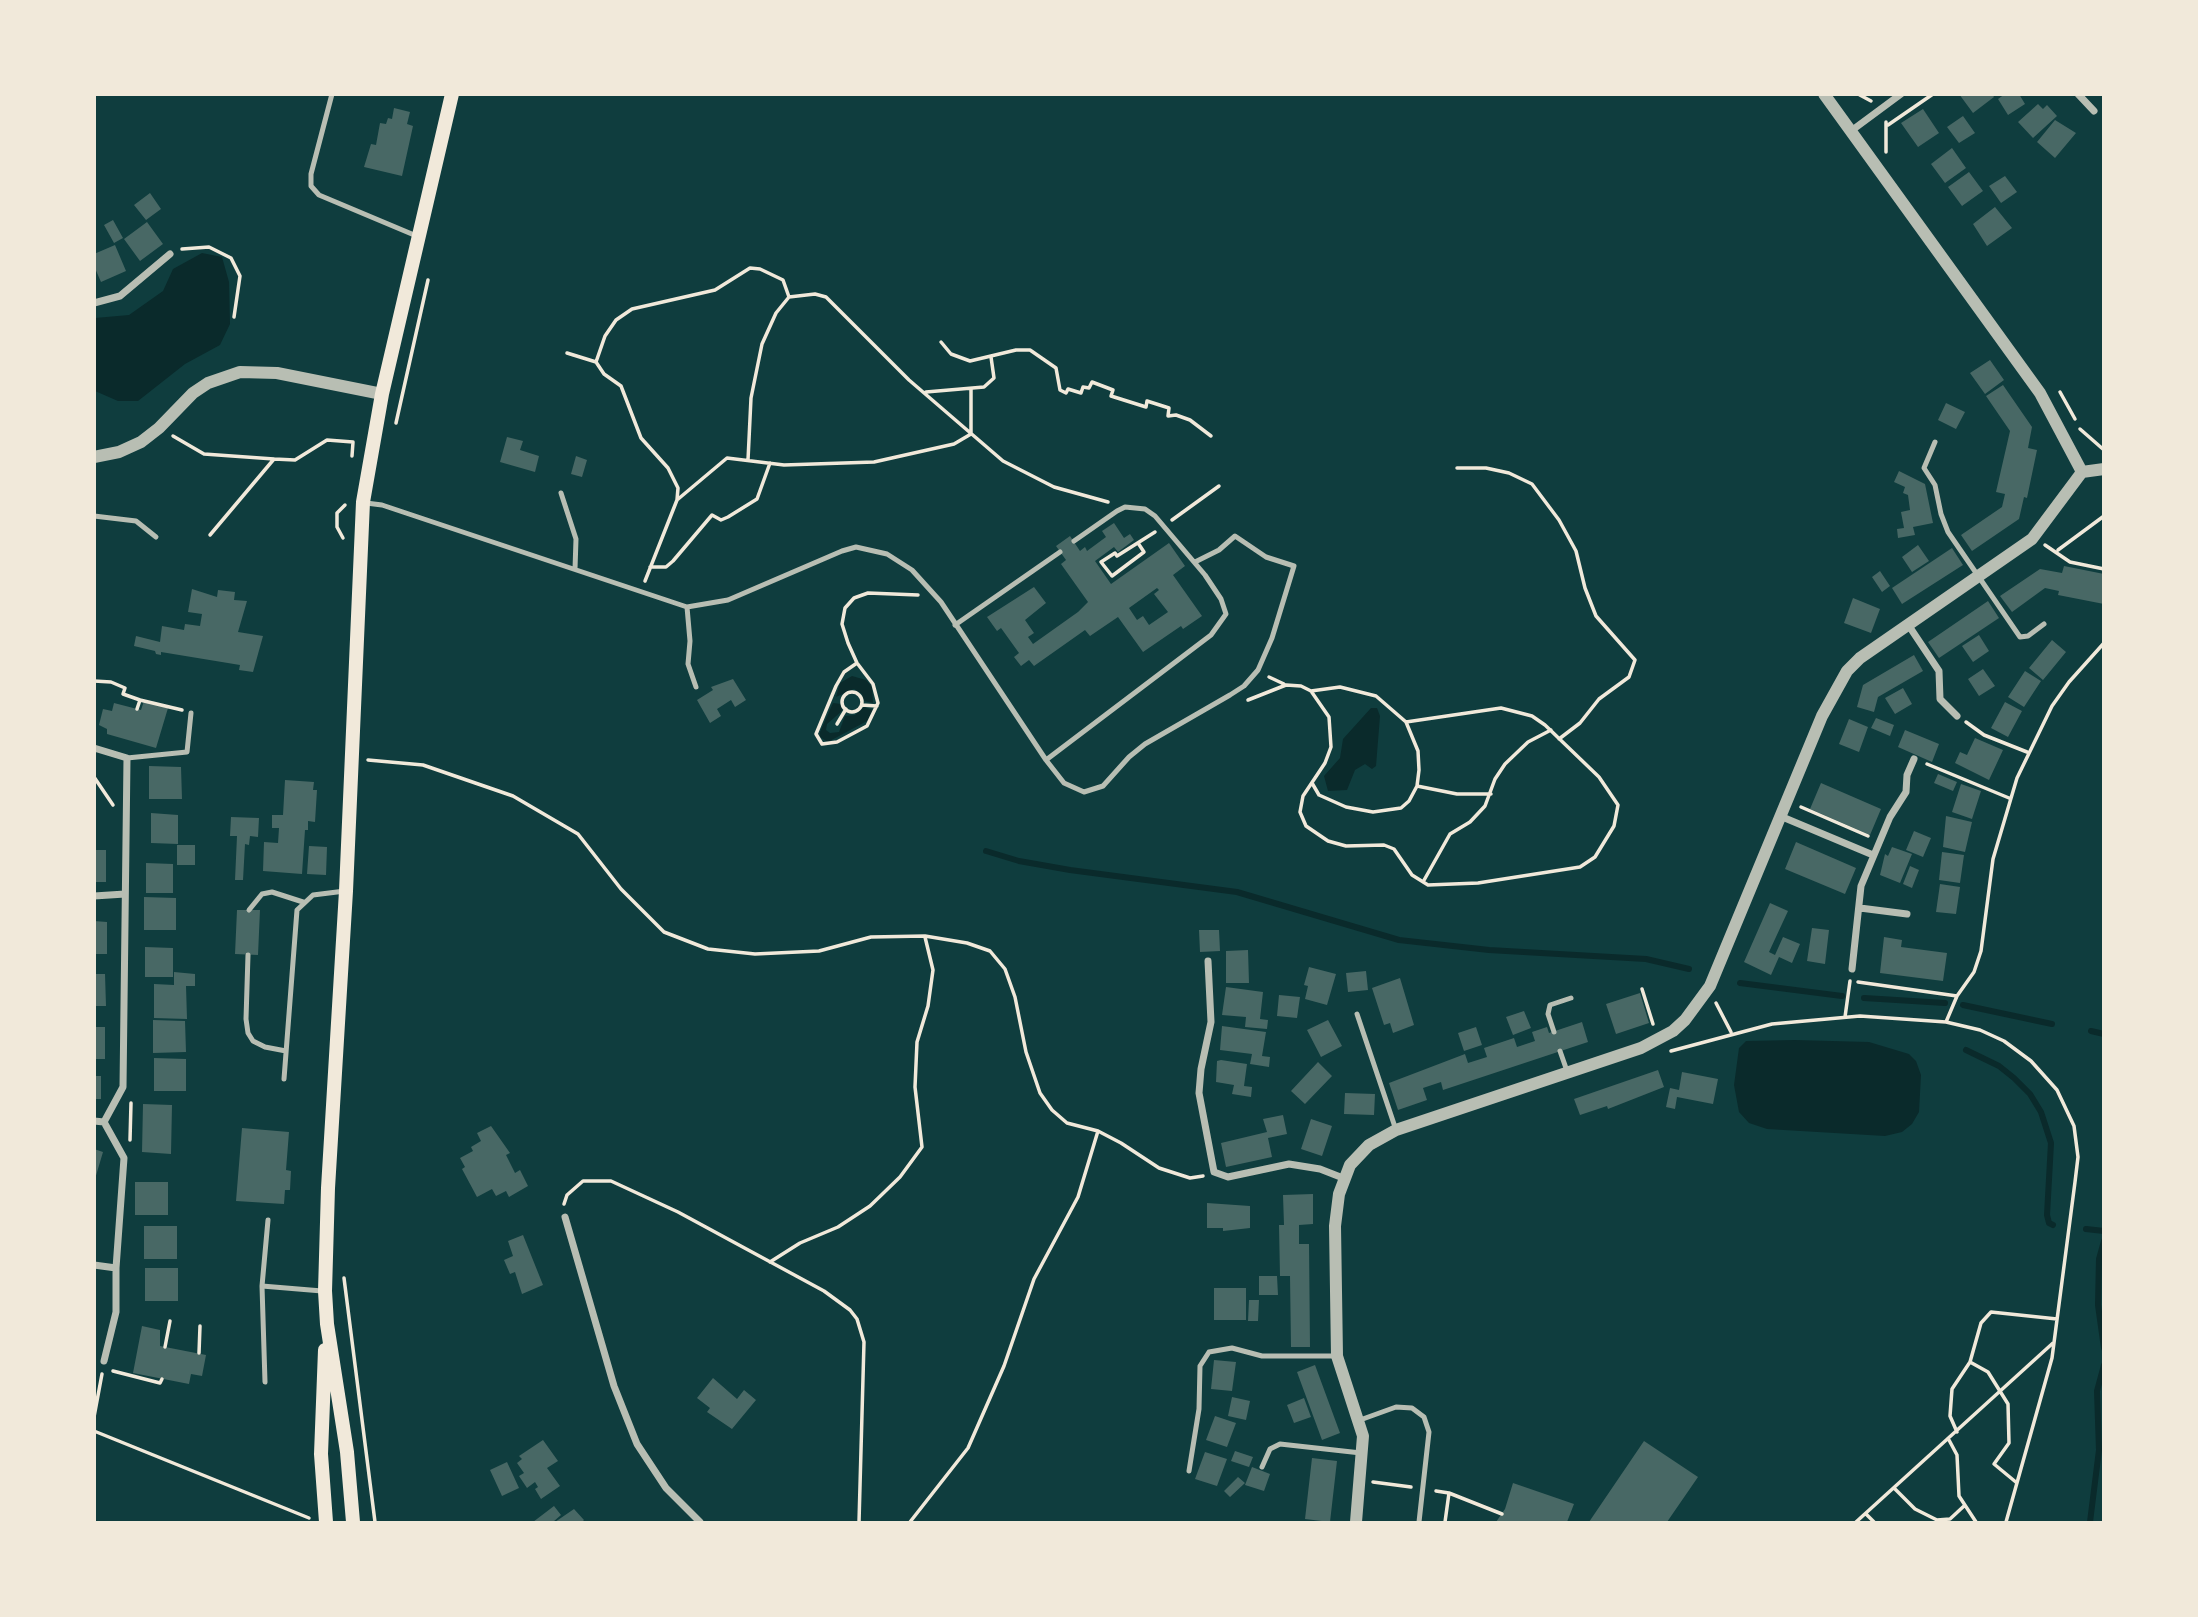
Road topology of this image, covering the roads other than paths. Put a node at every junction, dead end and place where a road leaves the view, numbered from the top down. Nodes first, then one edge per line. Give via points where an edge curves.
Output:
1 (332, 94) edge
2 (452, 94) edge
3 (1824, 94) edge
4 (1901, 94) edge
5 (2078, 94) edge
6 (2094, 110) dead end
7 (1851, 131) junction
8 (419, 237) junction
9 (170, 254) road end
10 (94, 303) edge
11 (382, 394) junction
12 (1935, 442) dead end
13 (94, 457) edge
14 (2104, 470) edge
15 (2082, 472) junction
16 (561, 493) dead end
17 (363, 502) junction
18 (94, 516) edge
19 (156, 537) dead end
20 (1074, 541) dead end
21 (1060, 552) dead end
22 (1195, 562) junction
23 (575, 569) junction
24 (1980, 578) junction
25 (687, 607) junction
26 (2044, 624) dead end
27 (955, 625) junction
28 (1909, 626) junction
29 (696, 687) dead end
30 (191, 713) road end
31 (1957, 716) road end
32 (94, 748) edge
33 (127, 758) junction
34 (1914, 759) road end
35 (1046, 760) junction
36 (1780, 816) junction
37 (1873, 855) junction
38 (346, 891) junction
39 (125, 894) junction
40 (94, 896) edge
41 (303, 902) junction
42 (1860, 908) junction
43 (249, 910) dead end
44 (1907, 914) dead end
45 (248, 955) dead end
46 (1208, 961) dead end
47 (1852, 969) road end
48 (1571, 998) dead end
49 (1357, 1014) dead end
50 (1554, 1032) dead end
51 (286, 1051) junction
52 (1560, 1051) dead end
53 (1568, 1074) junction
54 (284, 1079) dead end
55 (94, 1121) edge
56 (104, 1122) junction
57 (1396, 1130) junction
58 (1343, 1178) junction
59 (565, 1217) road end
60 (268, 1220) dead end
61 (94, 1265) edge
62 (116, 1268) junction
63 (262, 1286) junction
64 (325, 1291) junction
65 (327, 1324) junction
66 (1337, 1356) junction
67 (104, 1361) dead end
68 (265, 1381) dead end
69 (1360, 1420) junction
70 (1363, 1453) junction
71 (1262, 1467) dead end
72 (1189, 1471) dead end
73 (326, 1522) edge
74 (353, 1522) edge
75 (700, 1522) edge
76 (1356, 1522) edge
77 (1419, 1522) edge

1 - 8 lane via 311,186 319,195
2 - 8 main road
3 - 7 street
4 - 7 street
5 - 6 street
7 - 15 street via 2040,393
8 - 11 main road
9 - 10 street via 120,296
11 - 13 street via 277,373 240,372 192,393 141,442
11 - 17 main road
12 - 24 lane via 1924,464 1926,472 1935,485 1944,523
14 - 15 street
15 - 24 street via 2032,539
16 - 23 lane via 576,539
17 - 23 lane
17 - 38 main road
18 - 19 lane via 136,522
20 - 22 lane via 1125,507 1145,509
21 - 27 lane
22 - 35 lane via 1221,599 1226,614 1223,622
22 - 35 lane via 1235,536 1266,557 1294,566 1258,670 1244,686 1145,744 1092,792 1064,783
23 - 25 lane
24 - 26 lane via 2020,637
24 - 28 street
25 - 27 lane via 729,600 817,559 856,547 899,561 934,594
25 - 29 lane via 688,664
27 - 35 lane
28 - 31 street via 1939,671 1940,699
28 - 36 street via 1847,671 1829,700
30 - 33 lane via 187,752
32 - 33 street
33 - 39 street
34 - 37 street via 1906,792
36 - 37 street
36 - 53 street via 1710,986 1685,1020 1641,1048
37 - 42 street via 1860,890
38 - 41 lane via 313,895
38 - 64 main road
39 - 40 street
39 - 56 street via 123,1087
41 - 43 lane via 272,892 262,894
41 - 51 lane via 297,910
42 - 44 street
42 - 47 street
45 - 51 lane via 248,1033 265,1047
46 - 58 street via 1211,1022 1199,1093 1214,1172 1228,1177 1289,1164 1320,1168
48 - 50 lane via 1550,1005
49 - 57 lane
51 - 54 lane
52 - 53 lane
53 - 57 street
55 - 56 street
56 - 62 street via 124,1158
57 - 58 street via 1358,1155
58 - 66 street via 1335,1226
59 - 75 street via 614,1386 637,1444 666,1488
60 - 63 lane
61 - 62 street
62 - 67 street via 117,1312
63 - 64 lane
63 - 68 lane
64 - 65 main road
65 - 73 main road via 321,1454
65 - 74 main road via 346,1441
66 - 69 street
66 - 72 lane via 1262,1356 1232,1348 1209,1352 1200,1366
69 - 70 street
69 - 77 lane via 1396,1407 1412,1408 1424,1417 1429,1432
70 - 71 lane via 1280,1444 1270,1449
70 - 76 street

